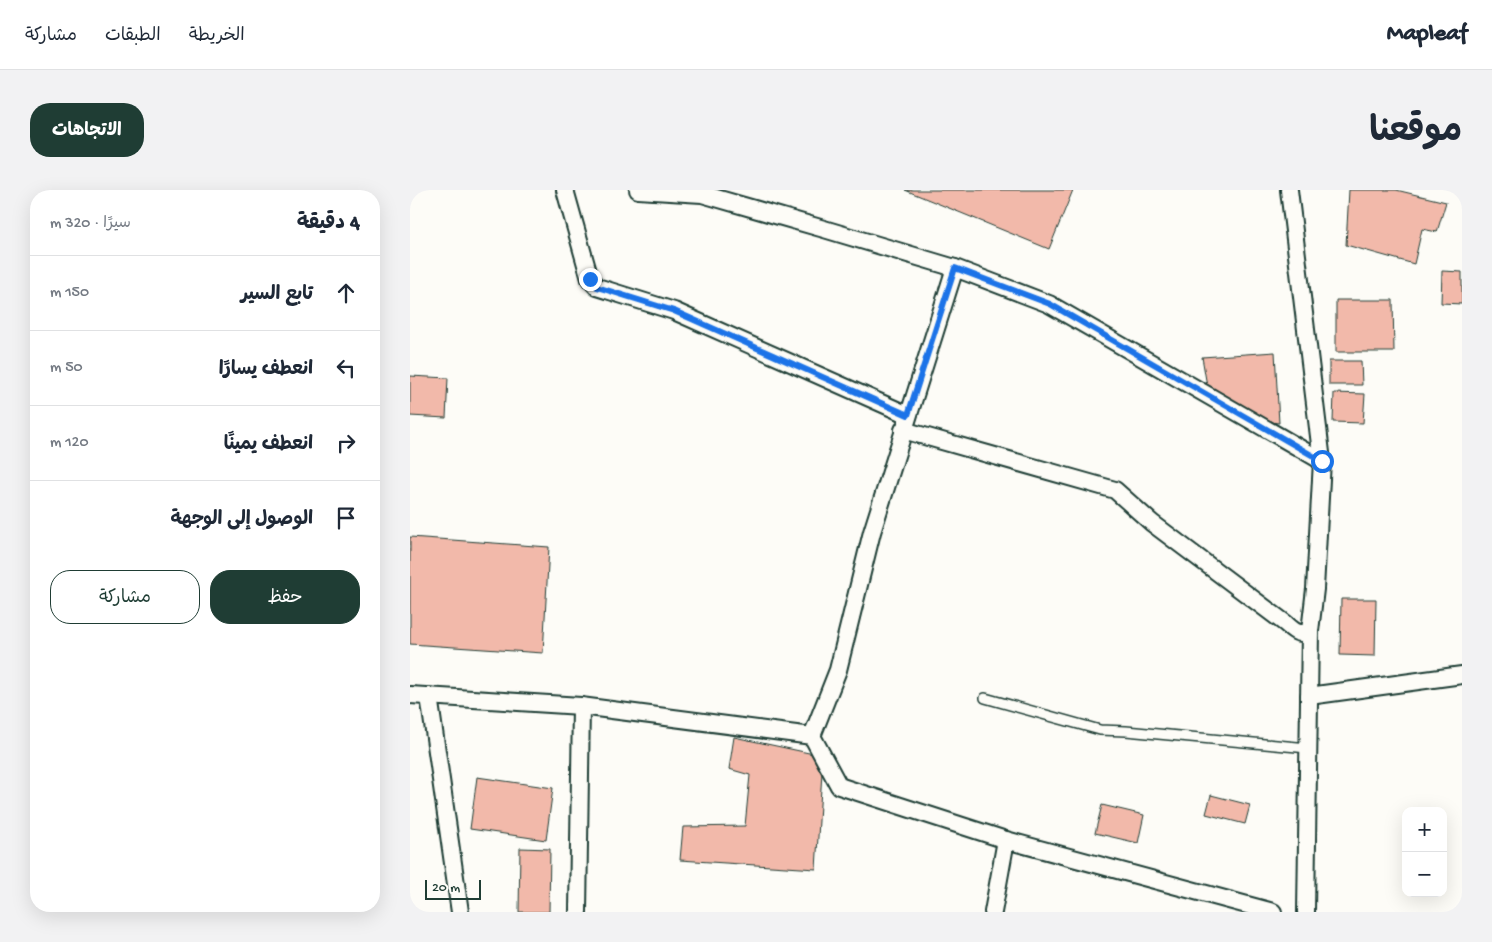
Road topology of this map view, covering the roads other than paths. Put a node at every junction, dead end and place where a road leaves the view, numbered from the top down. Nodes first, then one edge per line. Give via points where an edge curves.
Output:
1 (565, 190) edge
2 (638, 190) edge
3 (1290, 190) edge
4 (955, 268) junction
5 (906, 423) junction
6 (1322, 461) junction
7 (1310, 630) junction
8 (1462, 675) edge
9 (410, 695) edge
10 (430, 696) junction
11 (1309, 696) junction
12 (985, 698) dead end
13 (581, 706) junction
14 (812, 736) junction
15 (1308, 748) junction
16 (1006, 840) junction
17 (460, 912) edge
18 (578, 912) edge
19 (993, 912) edge
20 (1273, 912) edge
21 (1306, 912) edge

1 - 5 street via 590,279 597,287 674,311
2 - 4 street via 702,194
3 - 6 street
4 - 5 street
4 - 6 street via 1050,304
5 - 7 street via 1115,490 1152,523 1295,632 1304,634
5 - 14 street via 872,532 838,670
6 - 7 street
7 - 11 street
8 - 11 street
9 - 10 street
10 - 13 street
10 - 17 street
11 - 15 street
12 - 15 lane via 1100,730
13 - 14 street
13 - 18 street
14 - 16 street via 840,786
15 - 21 street
16 - 19 street
16 - 20 street

